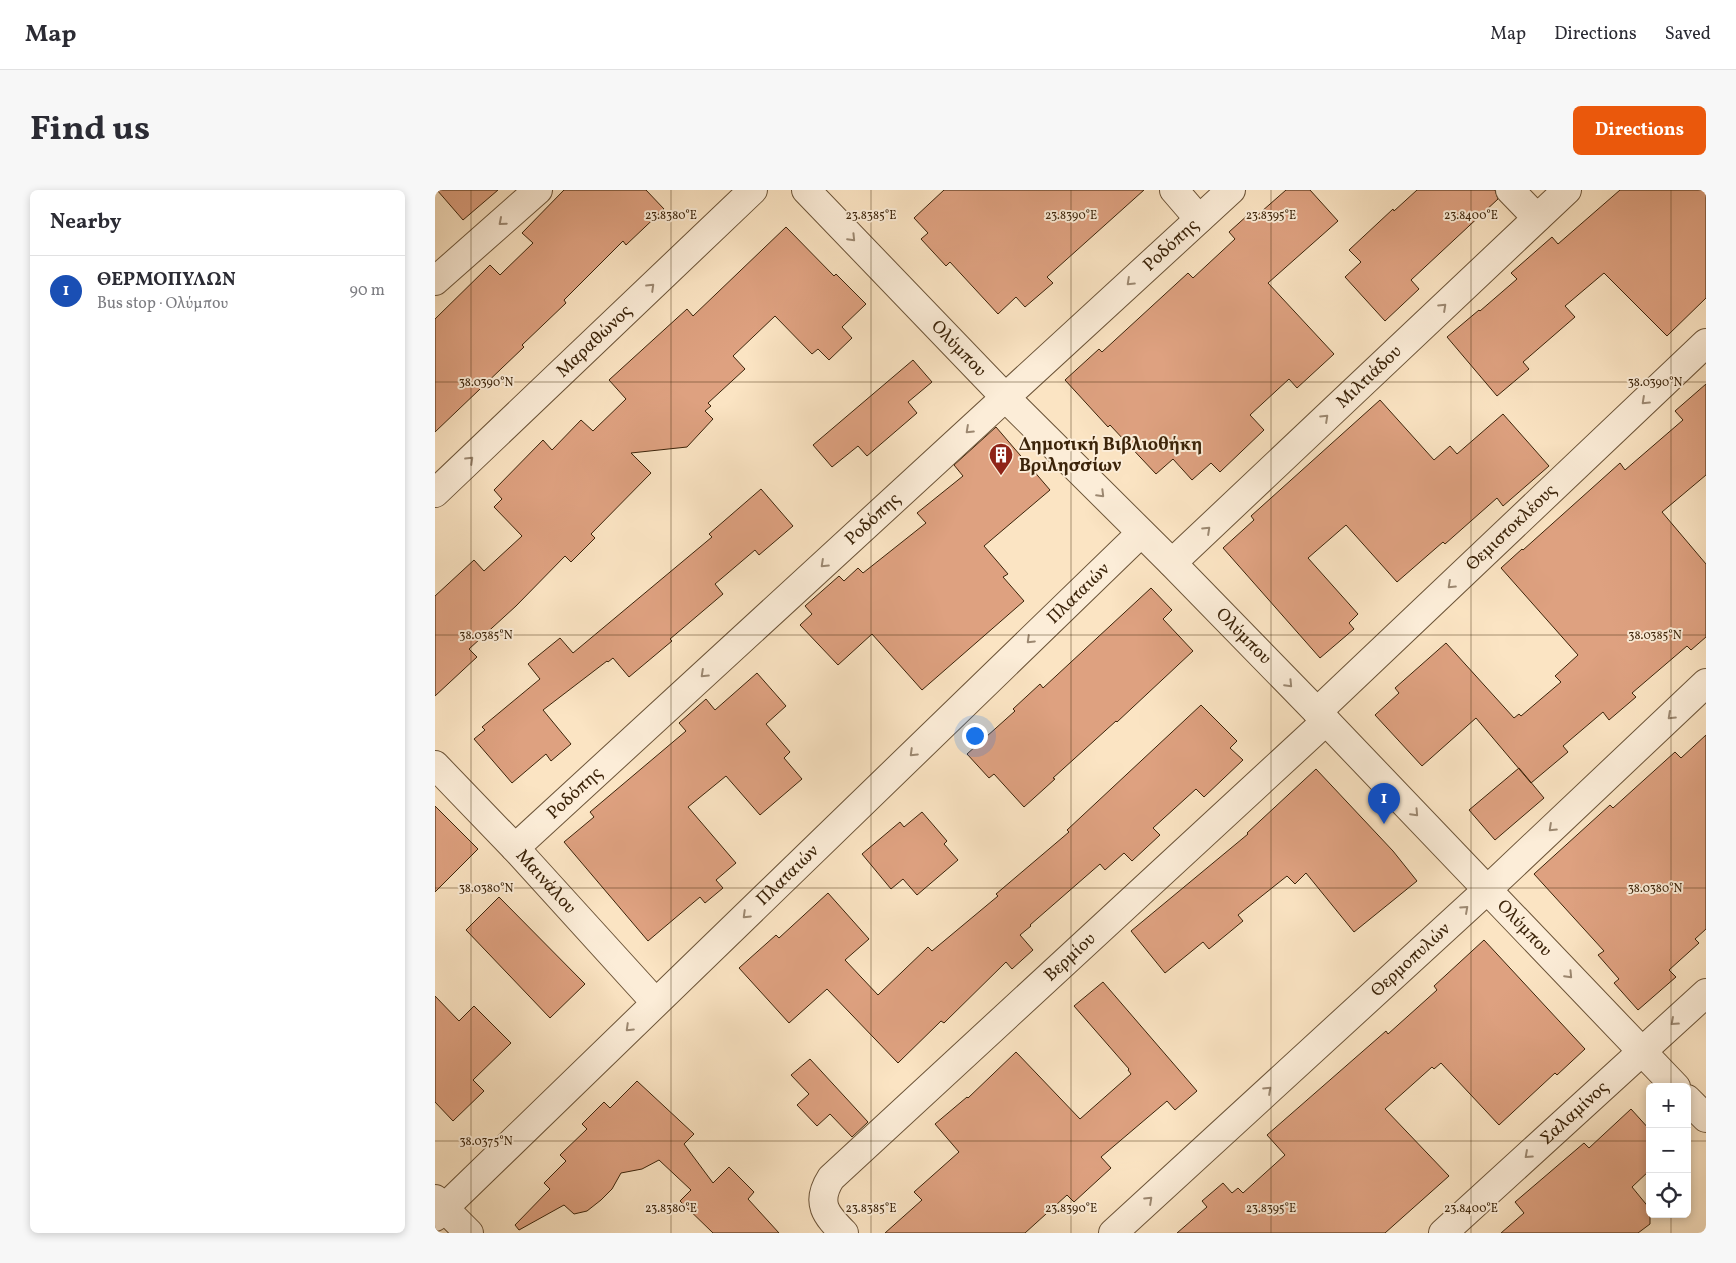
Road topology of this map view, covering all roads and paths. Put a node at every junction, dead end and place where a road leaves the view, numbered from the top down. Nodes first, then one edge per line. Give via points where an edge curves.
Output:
1 (538, 190) edge
2 (753, 190) edge
3 (806, 190) edge
4 (1174, 190) edge
5 (1231, 190) edge
6 (1510, 190) edge
7 (1567, 190) edge
8 (1537, 218) junction
9 (1199, 219) junction
10 (435, 281) edge
11 (1706, 343) edge
12 (1005, 398) junction
13 (435, 493) edge
14 (1141, 533) junction
15 (1172, 563) junction
16 (1706, 683) edge
17 (1321, 716) junction
18 (435, 765) edge
19 (515, 848) junction
20 (1487, 890) junction
21 (1706, 993) edge
22 (655, 1002) junction
23 (1642, 1052) junction
24 (1672, 1083) edge
25 (1691, 1103) edge
26 (1706, 1118) edge
27 (438, 1208) edge
28 (469, 1233) edge
29 (843, 1233) edge
30 (1113, 1233) edge
31 (1443, 1233) edge

1 -> 10 street
13 -> 2 street, Μαραθώνος
3 -> 12 street, Ολύμπου
4 - 9 street
5 - 9 street, Ροδόπης
6 - 8 street
7 - 8 street, Μιλτιάδου
15 -> 8 street, Μιλτιάδου
9 -> 12 street, Ροδόπης
11 -> 17 street, Θεμιστοκλέους
12 -> 14 street, Ολύμπου
12 -> 19 street, Ροδόπης
14 - 15 street, Ολύμπου
14 -> 22 street, Πλαταιών
15 -> 17 street, Ολύμπου
16 -> 20 street, Θερμοπυλών
17 -> 20 street, Ολύμπου
17 - 29 street, Βερμίου via 831,1178 825,1187 825,1209
18 - 19 street, Μαινάλου
19 - 22 street, Μαινάλου
20 -> 23 street, Ολύμπου
30 -> 20 street, Θερμοπυλών
21 -> 23 street, Σαλαμίνος
22 -> 27 street, Πλαταιών
23 - 24 street, Ολύμπου
23 -> 31 street, Σαλαμίνος
25 - 26 street
27 - 28 street

